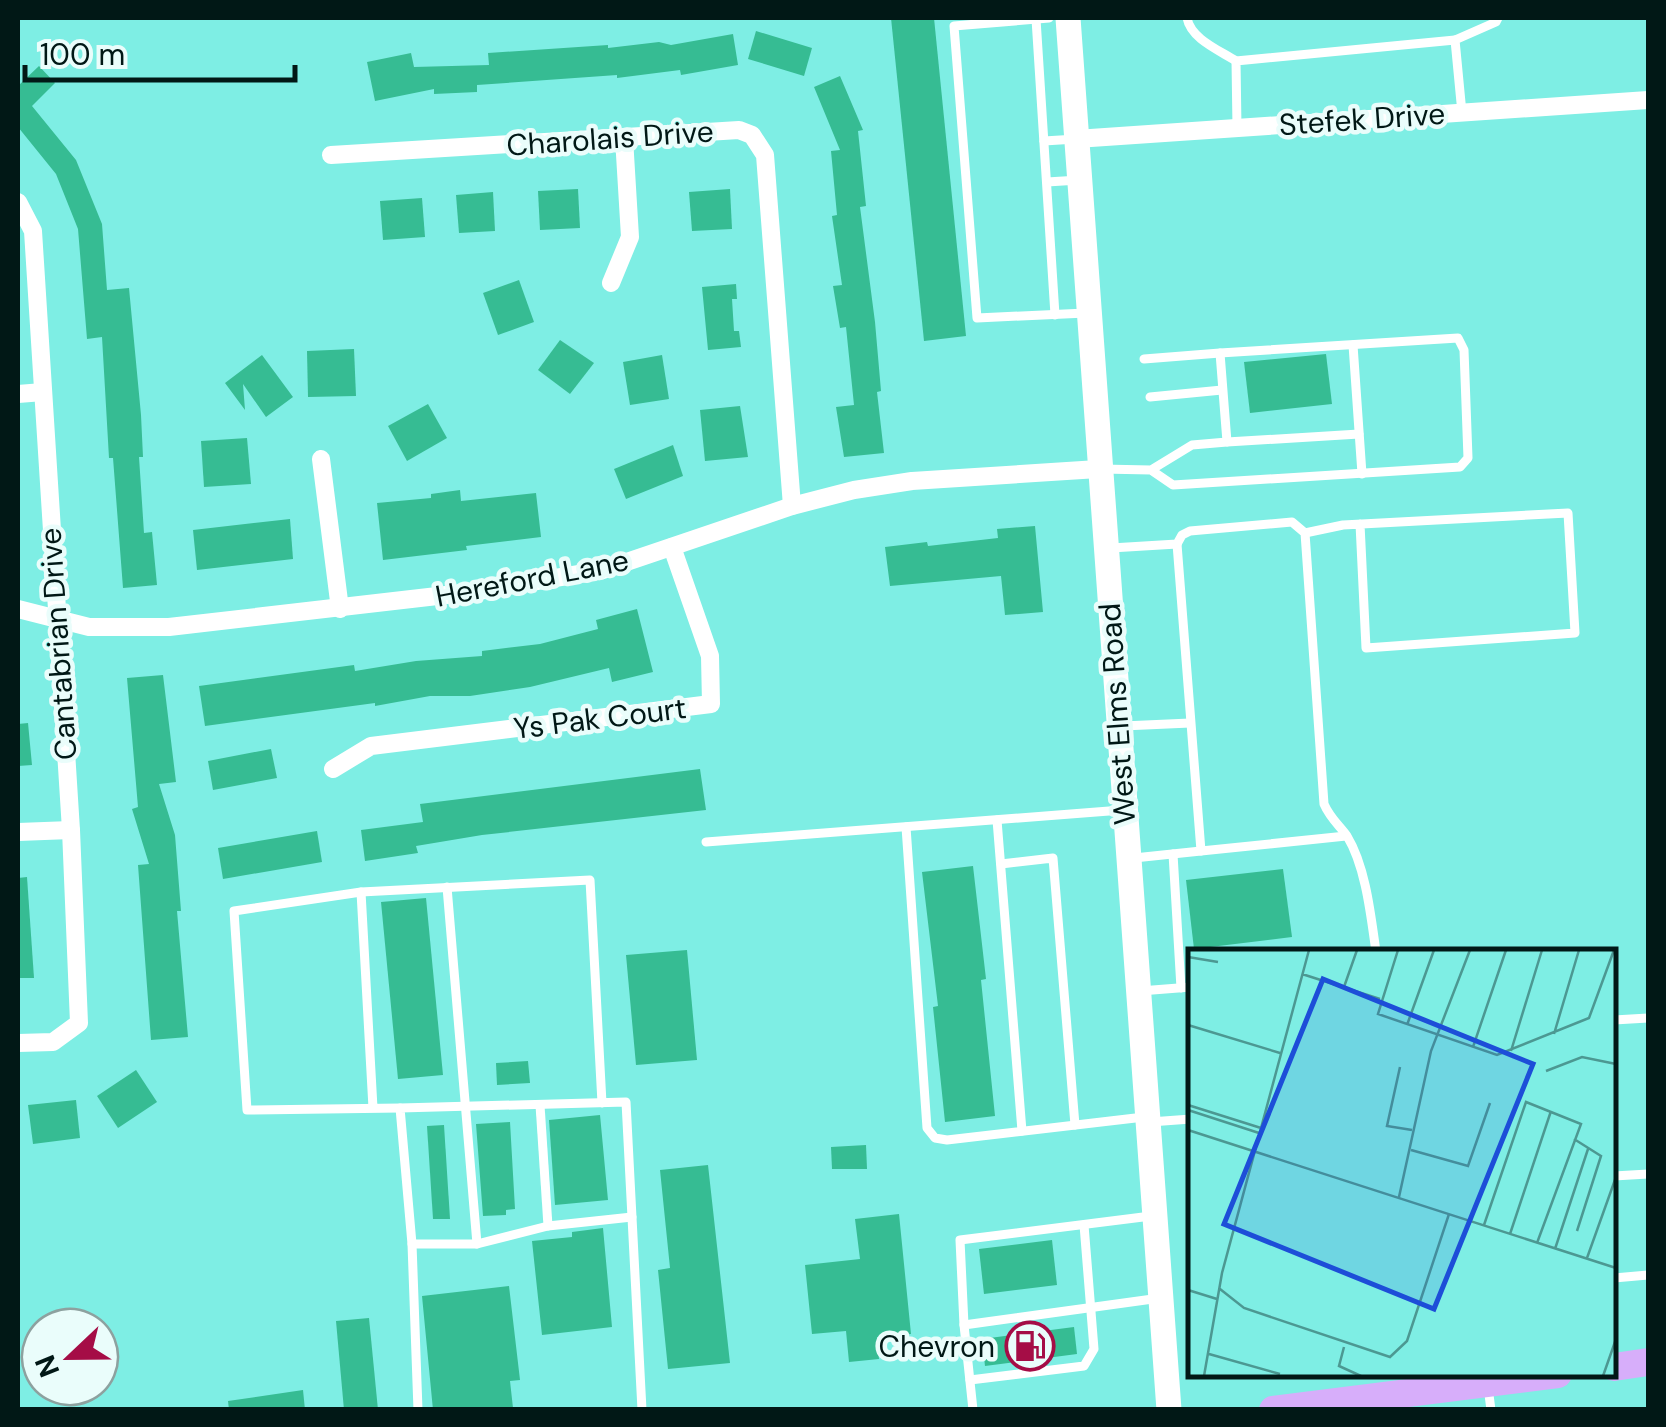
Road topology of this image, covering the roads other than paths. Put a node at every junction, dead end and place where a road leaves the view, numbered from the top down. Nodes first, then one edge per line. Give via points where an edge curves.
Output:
1 (1049, 18) edge
2 (1068, 18) edge
3 (1187, 18) edge
4 (1498, 18) edge
5 (1036, 19) edge
6 (1456, 40) junction
7 (1236, 61) junction
8 (1648, 100) edge
9 (1462, 113) junction
10 (1237, 128) junction
11 (624, 138) junction
12 (1076, 138) junction
13 (1044, 141) junction
14 (331, 155) dead end
15 (1079, 180) junction
16 (1046, 182) junction
17 (18, 202) edge
18 (610, 283) dead end
19 (1089, 313) junction
20 (1055, 315) junction
21 (1353, 345) junction
22 (1220, 353) junction
23 (1144, 359) dead end
24 (1222, 390) junction
25 (44, 392) junction
26 (18, 394) edge
27 (1150, 398) dead end
28 (1359, 434) junction
29 (1228, 442) junction
30 (321, 459) dead end
31 (1098, 469) junction
32 (1152, 470) junction
33 (1362, 474) junction
34 (792, 506) junction
35 (1360, 524) junction
36 (1305, 532) junction
37 (1176, 544) junction
38 (672, 547) junction
39 (1104, 549) junction
40 (18, 609) edge
41 (340, 609) junction
42 (56, 616) junction
43 (1190, 723) junction
44 (1118, 727) junction
45 (332, 769) dead end
46 (1124, 810) junction
47 (998, 820) junction
48 (906, 827) junction
49 (71, 830) junction
50 (18, 832) edge
51 (1346, 836) junction
52 (706, 842) dead end
53 (1201, 851) junction
54 (1173, 854) junction
55 (1128, 859) junction
56 (1001, 864) junction
57 (447, 887) junction
58 (360, 892) junction
59 (1376, 949) edge
60 (1186, 987) edge
61 (1138, 992) junction
62 (1648, 1018) edge
63 (1616, 1020) edge
64 (18, 1043) edge
65 (602, 1103) junction
66 (540, 1104) junction
67 (464, 1106) junction
68 (373, 1108) junction
69 (400, 1108) junction
70 (1147, 1119) junction
71 (1188, 1119) edge
72 (1075, 1125) junction
73 (1022, 1131) junction
74 (1648, 1174) edge
75 (1616, 1176) edge
76 (1154, 1216) junction
77 (632, 1217) junction
78 (1084, 1225) junction
79 (548, 1226) junction
80 (412, 1244) junction
81 (477, 1244) junction
82 (1648, 1275) edge
83 (1616, 1278) edge
84 (1160, 1298) junction
85 (1092, 1307) junction
86 (964, 1325) junction
87 (1648, 1362) edge
88 (1616, 1367) edge
89 (1549, 1377) edge
90 (970, 1380) junction
91 (1490, 1397) edge
92 (418, 1410) edge
93 (642, 1410) edge
94 (973, 1410) edge
95 (1169, 1410) edge
96 (1272, 1410) edge

1 - 5 lane
2 - 12 main road, West Elms Road
3 - 7 lane via 1203,40
4 - 6 lane
5 - 13 lane
5 - 20 lane via 954,26 977,318
6 - 7 lane
6 - 9 lane
7 - 10 lane
8 - 9 street, Stefek Drive
9 - 10 street, Stefek Drive
10 - 12 street, Stefek Drive
11 - 14 street, Charolais Drive
11 - 18 street via 630,236
11 - 34 street, Charolais Drive via 740,130 760,144
12 - 13 lane
12 - 15 main road, West Elms Road
13 - 16 lane
15 - 16 lane
15 - 19 main road, West Elms Road
16 - 20 lane
17 - 25 street, Cantabrian Drive via 33,232
19 - 20 lane
19 - 31 main road, West Elms Road
21 - 22 lane
21 - 28 lane
21 - 33 lane via 1458,338 1464,350 1468,458 1460,467
22 - 23 lane
22 - 24 lane
24 - 27 lane
24 - 29 lane
25 - 26 street
25 - 42 street, Cantabrian Drive
28 - 29 lane
28 - 33 lane
29 - 32 lane via 1192,445
30 - 41 street
31 - 32 lane
31 - 34 street, Hereford Lane via 912,481
31 - 39 main road, West Elms Road
32 - 33 lane via 1173,485
34 - 38 street, Hereford Lane
35 - 35 lane via 1568,513 1574,633 1366,648
35 - 36 lane
36 - 37 lane via 1292,522 1190,531
36 - 51 lane via 1324,804
37 - 39 lane
37 - 43 lane
38 - 41 street, Hereford Lane via 603,570
38 - 45 street, Ys Pak Court via 710,656 711,704 372,746
39 - 44 main road, West Elms Road
40 - 42 street, Hereford Lane
41 - 42 street, Hereford Lane via 170,627 90,626
42 - 49 street, Cantabrian Drive
43 - 44 lane
43 - 53 lane
44 - 46 main road, West Elms Road
46 - 47 lane
46 - 55 main road, West Elms Road
47 - 48 lane
47 - 56 lane
48 - 52 lane
48 - 73 lane via 927,1128 946,1140
49 - 50 street
49 - 64 street, Cantabrian Drive via 79,1023 53,1042
51 - 53 lane
51 - 59 lane via 1368,895
53 - 54 lane
54 - 55 lane
54 - 60 lane
55 - 61 main road, West Elms Road
56 - 72 lane via 1053,858
56 - 73 lane
57 - 58 lane
57 - 65 lane via 590,880
57 - 67 lane
58 - 68 lane
58 - 68 lane via 234,911 247,1110
60 - 61 lane
61 - 70 main road, West Elms Road
62 - 63 lane
65 - 66 lane
65 - 77 lane via 626,1102
66 - 67 lane
66 - 79 lane
67 - 69 lane
67 - 81 lane
68 - 69 lane
69 - 80 lane
70 - 71 lane
70 - 72 lane
70 - 76 main road, West Elms Road
72 - 73 lane
74 - 75 lane
76 - 78 lane
76 - 84 main road, West Elms Road
77 - 79 lane
77 - 93 lane
78 - 85 lane
78 - 86 lane via 960,1240
79 - 81 lane
80 - 81 lane
80 - 92 lane
82 - 83 lane
84 - 85 lane
84 - 95 main road, West Elms Road
85 - 86 lane
85 - 90 lane via 1094,1349 1084,1366
86 - 90 lane
87 - 88 highway
89 - 91 highway
90 - 94 lane
91 - 96 highway

